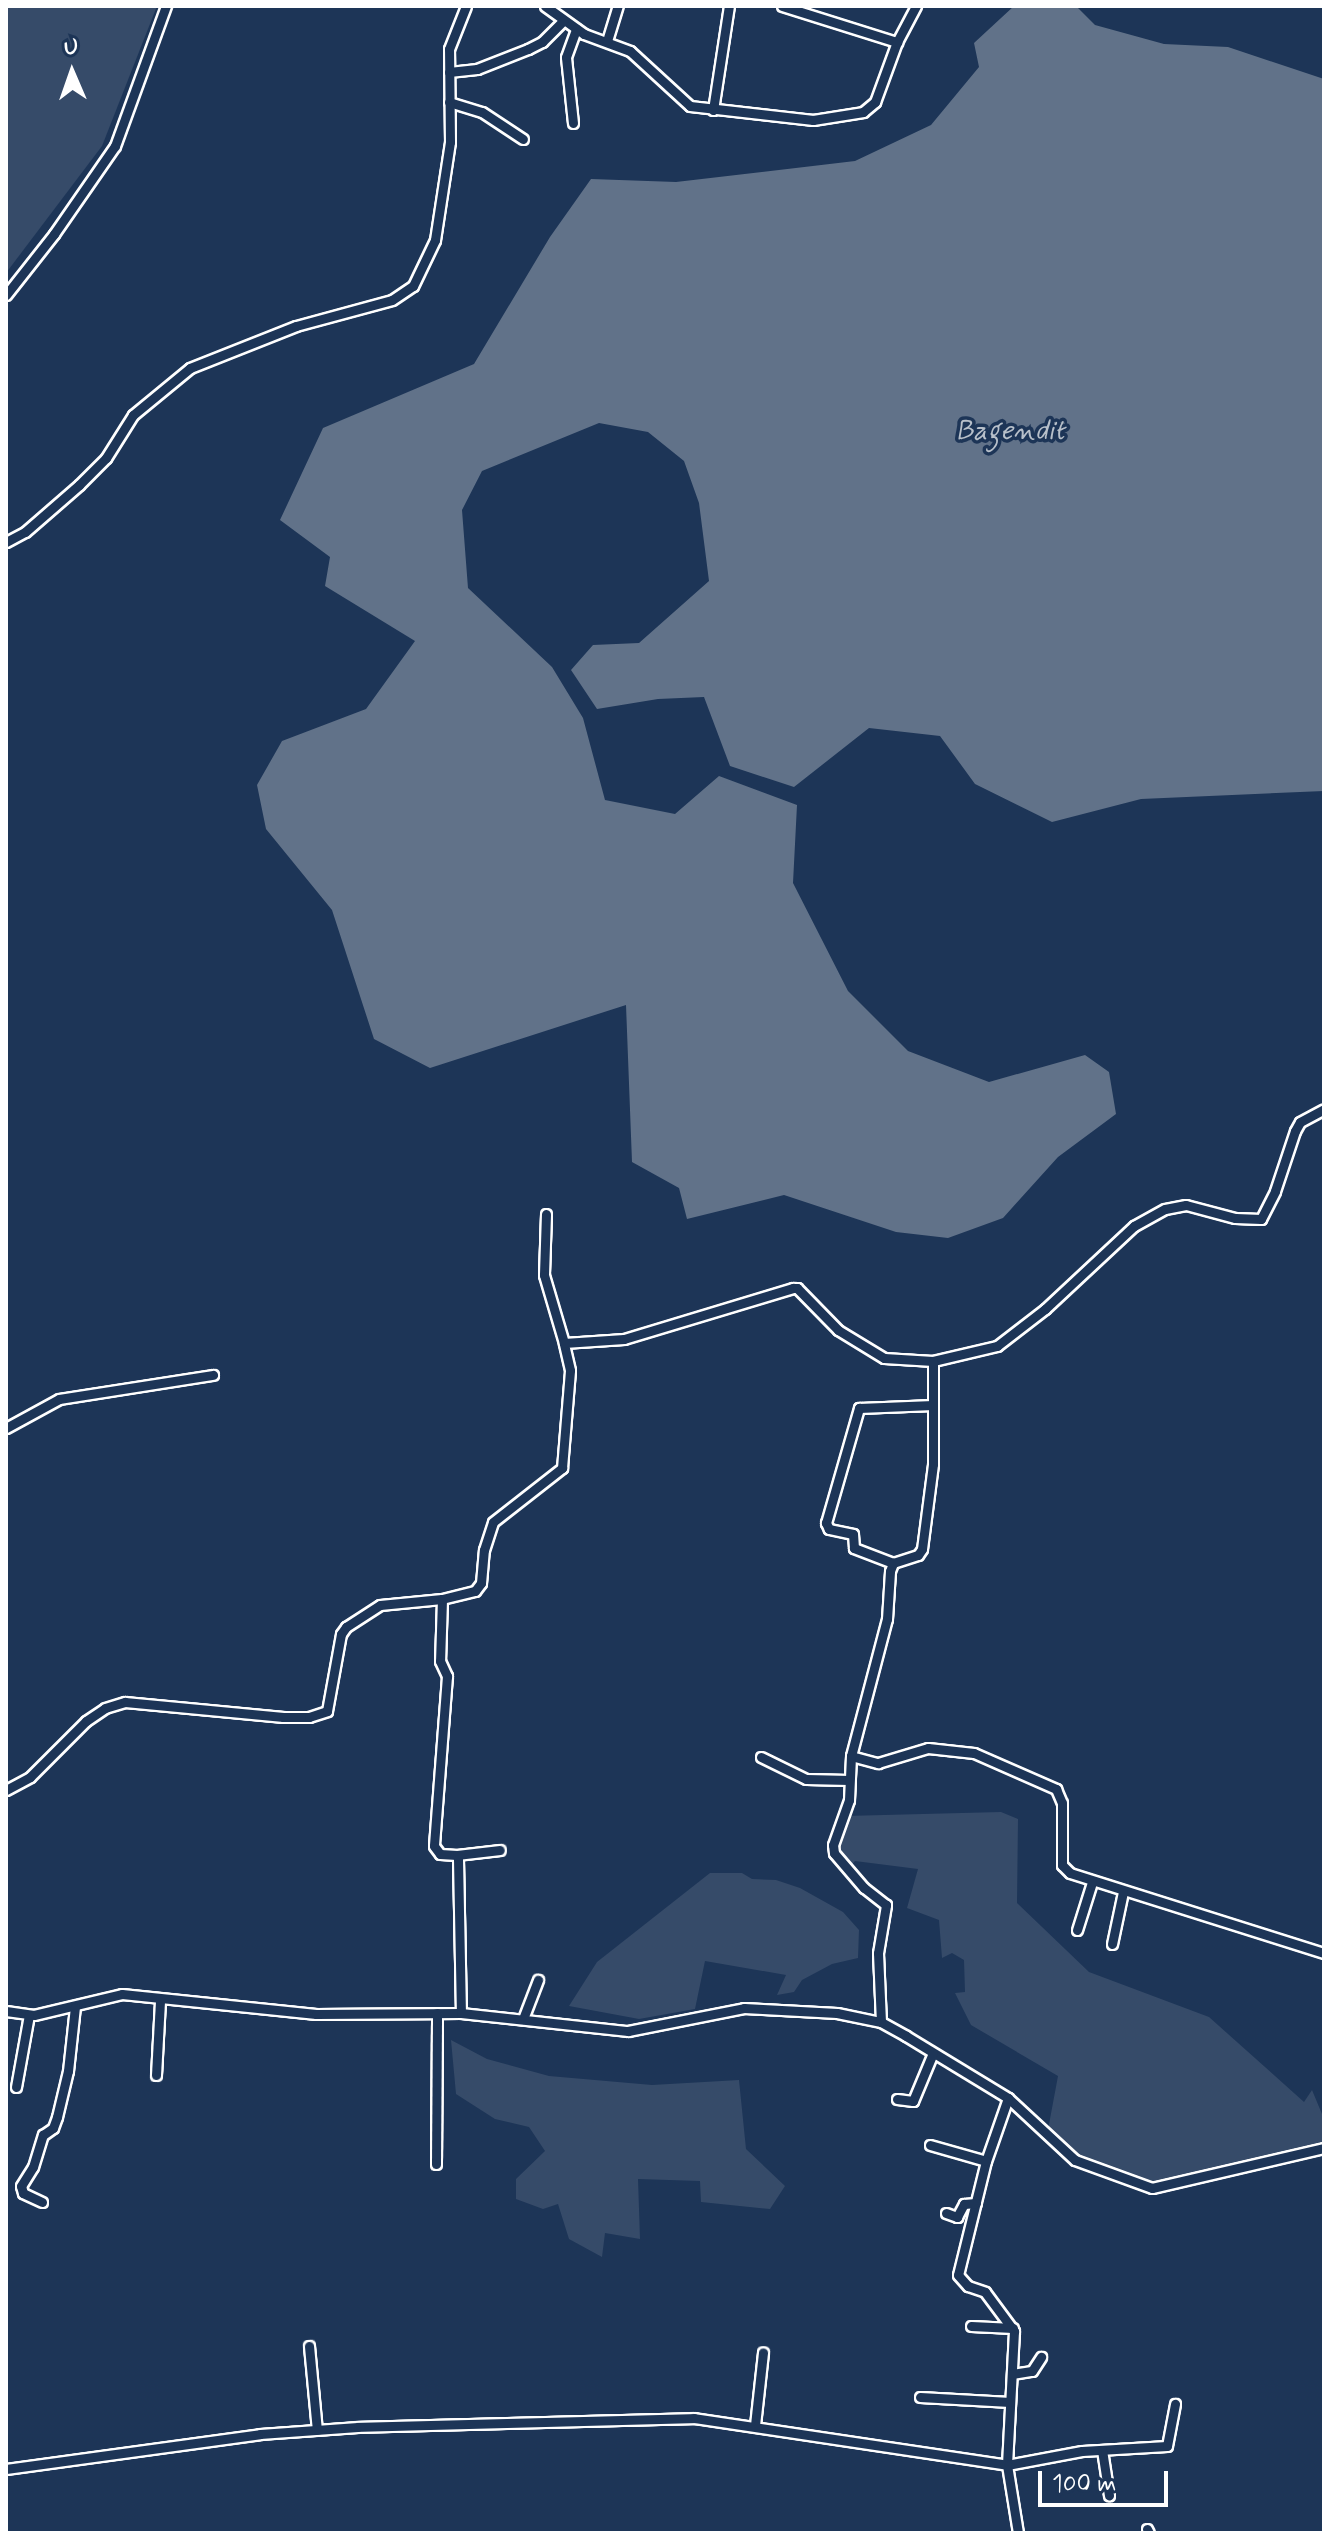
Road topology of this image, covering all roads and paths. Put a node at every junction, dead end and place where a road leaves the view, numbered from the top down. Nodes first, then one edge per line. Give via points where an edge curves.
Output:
1 (166, 6) edge
2 (466, 6) edge
3 (545, 6) edge
4 (618, 6) edge
5 (729, 6) edge
6 (782, 6) edge
7 (916, 6) edge
8 (559, 14) edge
9 (576, 29) junction
10 (607, 41) junction
11 (897, 42) junction
12 (449, 72) junction
13 (449, 102) junction
14 (713, 110) junction
15 (573, 123) dead end
16 (523, 139) dead end
17 (6, 295) edge
18 (6, 542) edge
19 (1324, 1109) edge
20 (546, 1214) dead end
21 (564, 1343) junction
22 (933, 1361) junction
23 (213, 1375) dead end
24 (933, 1405) junction
25 (6, 1428) edge
26 (893, 1563) junction
27 (442, 1599) junction
28 (851, 1756) junction
29 (761, 1757) dead end
30 (849, 1780) junction
31 (6, 1790) edge
32 (500, 1850) dead end
33 (458, 1861) junction
34 (1092, 1882) junction
35 (1123, 1892) junction
36 (1077, 1930) dead end
37 (1112, 1944) dead end
38 (1324, 1953) edge
39 (538, 1980) dead end
40 (160, 2000) junction
41 (75, 2007) junction
42 (6, 2011) edge
43 (437, 2013) junction
44 (461, 2013) junction
45 (29, 2015) junction
46 (523, 2019) junction
47 (881, 2022) junction
48 (933, 2053) junction
49 (156, 2075) dead end
50 (16, 2087) dead end
51 (1008, 2098) junction
52 (897, 2099) dead end
53 (930, 2145) dead end
54 (1324, 2148) edge
55 (986, 2161) junction
56 (436, 2164) dead end
57 (42, 2202) dead end
58 (976, 2203) junction
59 (946, 2213) dead end
60 (971, 2326) dead end
61 (1013, 2328) junction
62 (309, 2346) dead end
63 (763, 2352) dead end
64 (1041, 2357) dead end
65 (1012, 2374) junction
66 (920, 2397) dead end
67 (1010, 2402) junction
68 (1175, 2404) dead end
69 (755, 2425) junction
70 (317, 2430) junction
71 (1102, 2450) junction
72 (1007, 2465) junction
73 (6, 2469) edge
74 (1109, 2495) dead end
75 (1018, 2533) edge

1 - 17 street via 115,146
2 - 12 street via 449,49
3 - 8 street
4 - 10 street
5 - 14 street
6 - 11 street
7 - 11 street
8 - 9 street
8 - 12 street via 542,42 477,69
9 - 10 street
9 - 15 street via 566,57
10 - 14 street via 630,51 690,106
11 - 14 street via 875,102 863,112 813,120
12 - 13 street
13 - 16 street via 482,112
13 - 18 street via 447,173 435,240 413,286 392,300 296,326 190,368 133,415 106,458 79,485
19 - 22 street via 1300,1122 1261,1219 1186,1205 1165,1209 1134,1226 997,1346
20 - 21 street via 544,1275
21 - 22 street via 624,1339 797,1288 838,1330 869,1351 884,1358
21 - 27 street via 570,1370 564,1462 493,1522 479,1587
22 - 24 street
23 - 25 street via 59,1399
24 - 26 street via 933,1464 922,1549
24 - 26 street via 859,1408 826,1523 829,1529 853,1534 854,1548
26 - 28 street via 887,1619
27 - 31 street via 380,1605 346,1627 329,1708 309,1717 125,1702 86,1721 30,1777
27 - 33 street via 439,1659 447,1676 434,1846
28 - 30 street
28 - 34 street via 878,1763 918,1749 956,1749 1056,1789 1061,1799 1062,1865
29 - 30 street via 806,1779
30 - 47 street via 834,1853 886,1905 878,1953
32 - 33 street
33 - 44 street
34 - 35 street
34 - 36 street
35 - 37 street
35 - 38 street
39 - 46 street
40 - 41 street via 122,1994
40 - 43 street via 316,2014
40 - 49 street
41 - 45 street
41 - 57 street via 57,2117 43,2135 20,2189
42 - 45 street
43 - 44 street
43 - 56 street
44 - 46 street
45 - 50 street
46 - 47 street via 628,2031 744,2008 837,2013
47 - 48 street
48 - 51 street
48 - 52 street via 913,2101
51 - 54 street via 1075,2160 1152,2188
51 - 55 street
53 - 55 street
55 - 58 street
58 - 59 street via 964,2204 957,2217
58 - 61 street via 958,2275 985,2292
60 - 61 street
61 - 65 street
62 - 70 street
63 - 69 street
64 - 65 street via 1032,2371
65 - 67 street
66 - 67 street
67 - 72 street
68 - 71 street via 1167,2446
69 - 70 street via 694,2418
69 - 72 street
70 - 73 street via 161,2445
71 - 72 street
71 - 74 street
72 - 75 street

